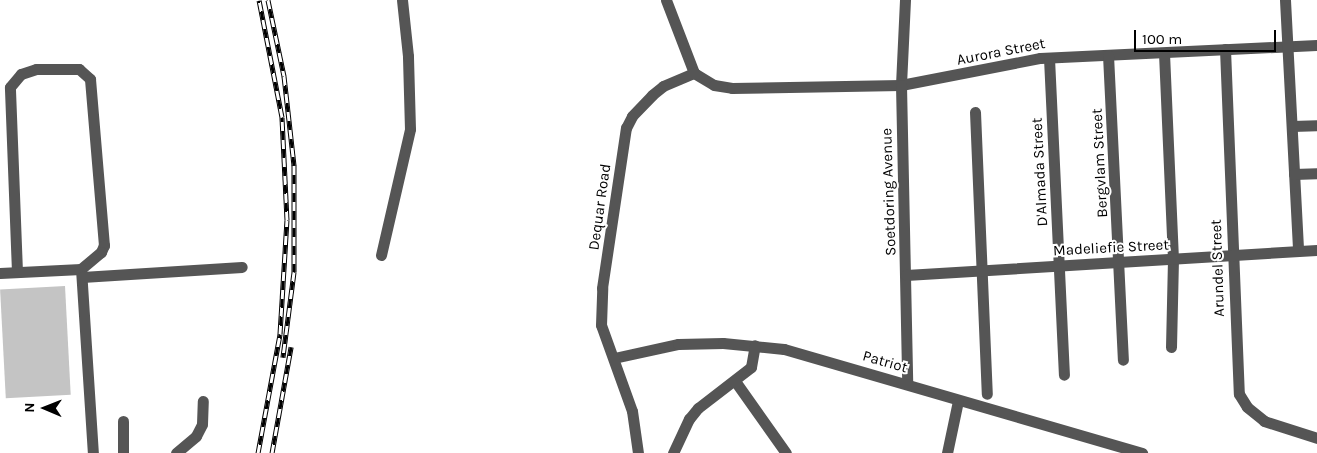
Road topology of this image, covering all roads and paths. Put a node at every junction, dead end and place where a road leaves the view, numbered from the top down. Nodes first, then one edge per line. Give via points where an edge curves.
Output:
1 (402, 0) edge
2 (666, 0) edge
3 (905, 0) edge
4 (1285, 0) edge
5 (1317, 44) edge
6 (1288, 46) junction
7 (1225, 49) junction
8 (1164, 53) junction
9 (1108, 55) junction
10 (1049, 58) junction
11 (694, 72) junction
12 (901, 85) junction
13 (976, 112) dead end
14 (1317, 125) edge
15 (1292, 126) junction
16 (1317, 173) edge
17 (1294, 174) junction
18 (1317, 250) edge
19 (1298, 251) junction
20 (380, 256) dead end
21 (1233, 256) junction
22 (1173, 259) junction
23 (1120, 263) junction
24 (1060, 266) junction
25 (242, 267) dead end
26 (17, 272) junction
27 (984, 272) junction
28 (0, 273) edge
29 (82, 273) junction
30 (906, 275) junction
31 (756, 345) junction
32 (1171, 347) dead end
33 (614, 358) junction
34 (1123, 360) dead end
35 (1064, 376) dead end
36 (735, 380) junction
37 (907, 383) junction
38 (987, 394) dead end
39 (203, 400) dead end
40 (958, 401) junction
41 (122, 421) dead end
42 (1317, 438) edge
43 (93, 453) edge
44 (123, 453) edge
45 (176, 453) edge
46 (638, 453) edge
47 (673, 453) edge
48 (786, 453) edge
49 (947, 453) edge
50 (1142, 453) edge

1 - 20 street via 408,56 410,129
2 - 11 street
3 - 12 street, Soetdoring Avenue
4 - 6 street
5 - 6 street, Aurora Street
6 - 7 street, Aurora Street
6 - 15 street
7 - 8 street, Aurora Street
7 - 21 street, Arundel Street
8 - 9 street, Aurora Street
8 - 22 street
9 - 10 street, Aurora Street
9 - 23 street, Bergvlam Street
10 - 12 street, Aurora Street
10 - 24 street, D'Almada Street
11 - 12 street, Aurora Street via 714,85 732,88
11 - 33 street, Dequar Road via 652,95 632,116 626,128 600,305 603,335
12 - 30 street, Soetdoring Avenue
13 - 27 street
14 - 15 street
15 - 17 street
16 - 17 street
17 - 19 street
18 - 19 street, Madeliefie Street
19 - 21 street, Madeliefie Street
21 - 22 street, Madeliefie Street
21 - 42 street, Arundel Street via 1237,381 1243,402 1257,417 1270,424
22 - 23 street, Madeliefie Street
22 - 32 street
23 - 24 street, Madeliefie Street
23 - 34 street, Bergvlam Street
24 - 27 street, Madeliefie Street
24 - 35 street, D'Almada Street
25 - 29 street
26 - 28 street
26 - 29 street
26 - 29 street via 10,87 16,78 36,69 79,69 90,79 104,245
27 - 30 street, Madeliefie Street
27 - 38 street
29 - 43 street
30 - 37 street, Soetdoring Avenue
31 - 33 street, Patriot via 678,344
31 - 36 street via 751,367
31 - 37 street, Patriot via 810,356
33 - 46 street, Dequar Road via 632,411
36 - 47 street via 698,408
36 - 48 street
37 - 40 street, Patriot
39 - 45 street via 202,424 196,436
40 - 49 street
40 - 50 street, Patriot
41 - 44 street

